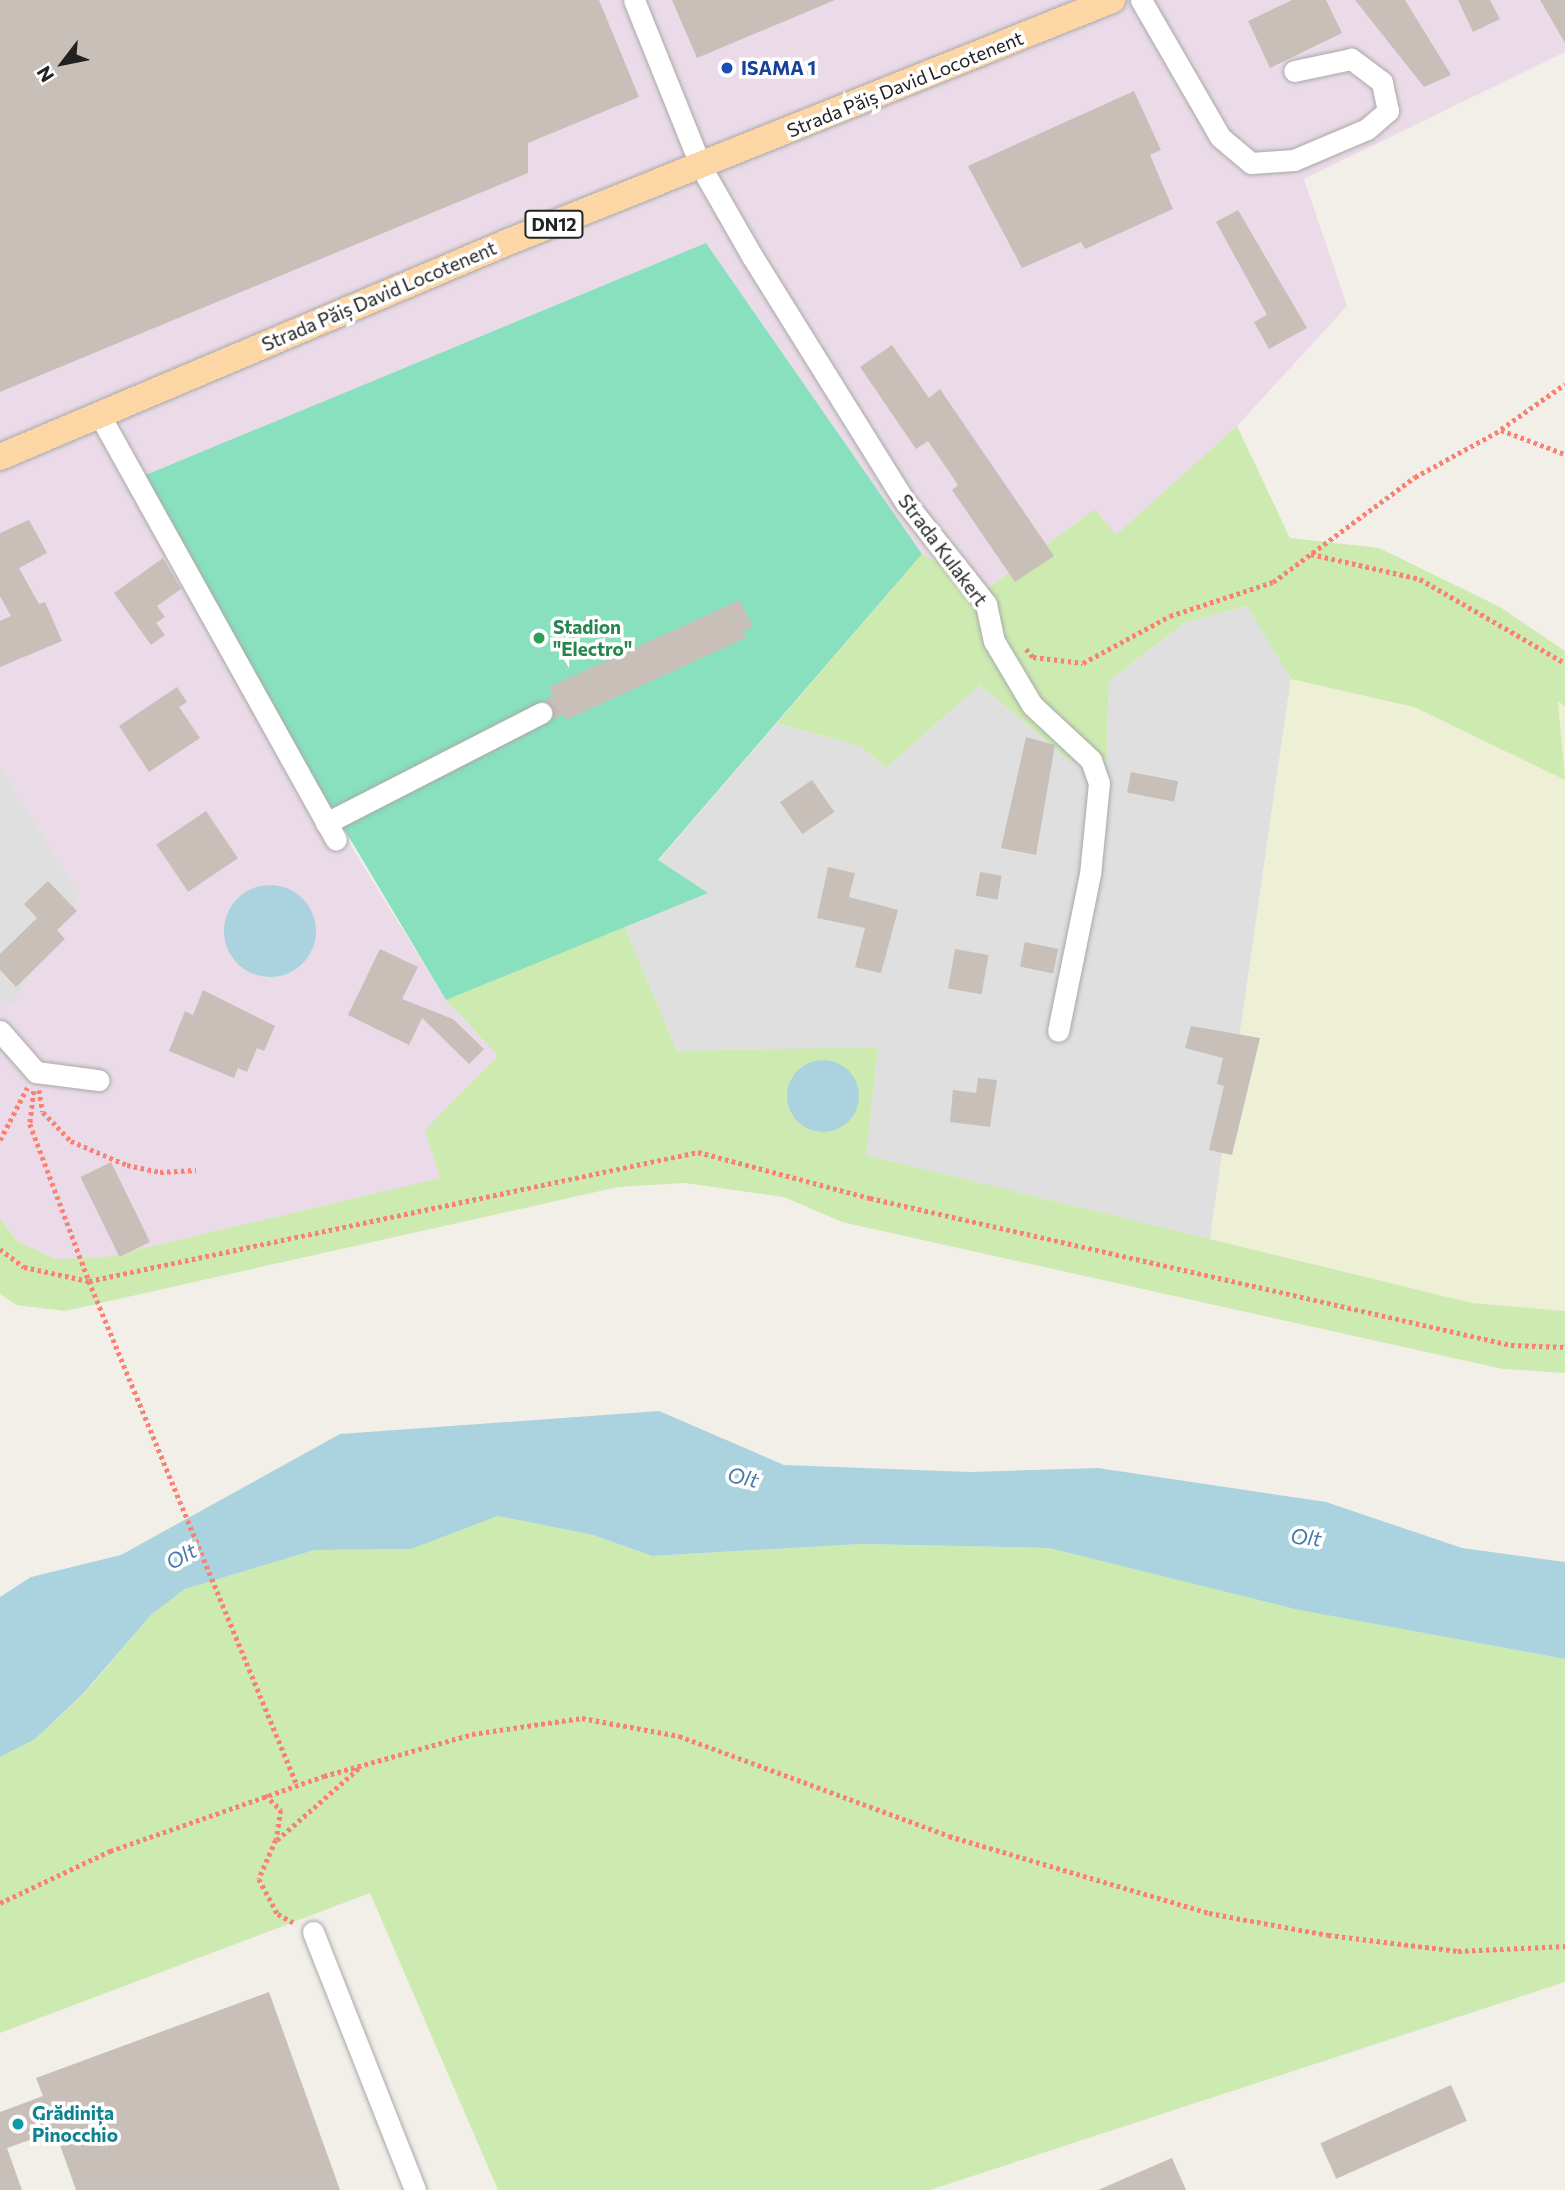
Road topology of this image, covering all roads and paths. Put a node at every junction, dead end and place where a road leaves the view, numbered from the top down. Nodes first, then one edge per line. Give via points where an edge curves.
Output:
1 (634, 0) edge
2 (1112, 0) edge
3 (1141, 0) edge
4 (1294, 71) dead end
5 (701, 167) junction
6 (1565, 384) edge
7 (99, 414) junction
8 (1501, 430) junction
9 (1565, 454) edge
10 (0, 457) edge
11 (1311, 554) junction
12 (1015, 639) dead end
13 (1565, 663) edge
14 (541, 713) dead end
15 (0, 1031) edge
16 (1058, 1031) dead end
17 (36, 1072) junction
18 (98, 1080) dead end
19 (0, 1140) edge
20 (196, 1170) dead end
21 (0, 1249) edge
22 (89, 1281) junction
23 (1565, 1347) edge
24 (362, 1765) junction
25 (297, 1785) junction
26 (265, 1795) junction
27 (276, 1840) junction
28 (0, 1903) edge
29 (313, 1932) joint
30 (1565, 1946) edge
31 (415, 2190) edge

1 - 5 street, Strada Kulakert
2 - 5 main road, Strada Păiș David Locotenent / DN12
3 - 4 street via 1220,137 1251,163 1294,160 1367,130 1388,111 1382,82 1351,59
5 - 7 main road, Strada Păiș David Locotenent / DN12
5 - 16 street, Strada Kulakert via 906,503 986,604 994,641 1032,705 1091,760 1099,783 1090,874
6 - 8 path
7 - 10 main road, Strada Păiș David Locotenent / DN12
7 - 14 street via 331,832
8 - 9 path
8 - 11 path via 1415,477
11 - 12 path via 1273,582 1170,615 1083,663 1033,657
11 - 13 path via 1420,579
15 - 17 street
17 - 18 street
17 - 19 path
17 - 20 path via 43,1112 71,1141 127,1165 160,1172
17 - 22 path via 30,1124
21 - 22 path via 24,1267
22 - 23 path via 698,1152 870,1198 1511,1345
22 - 25 path
24 - 25 path
24 - 27 path
24 - 30 path via 521,1725 582,1718 631,1723 804,1779 950,1836 1209,1913 1328,1935 1458,1951
25 - 26 path
26 - 27 path via 281,1810
26 - 28 path via 110,1851
27 - 29 path via 259,1879 278,1914
29 - 31 street

